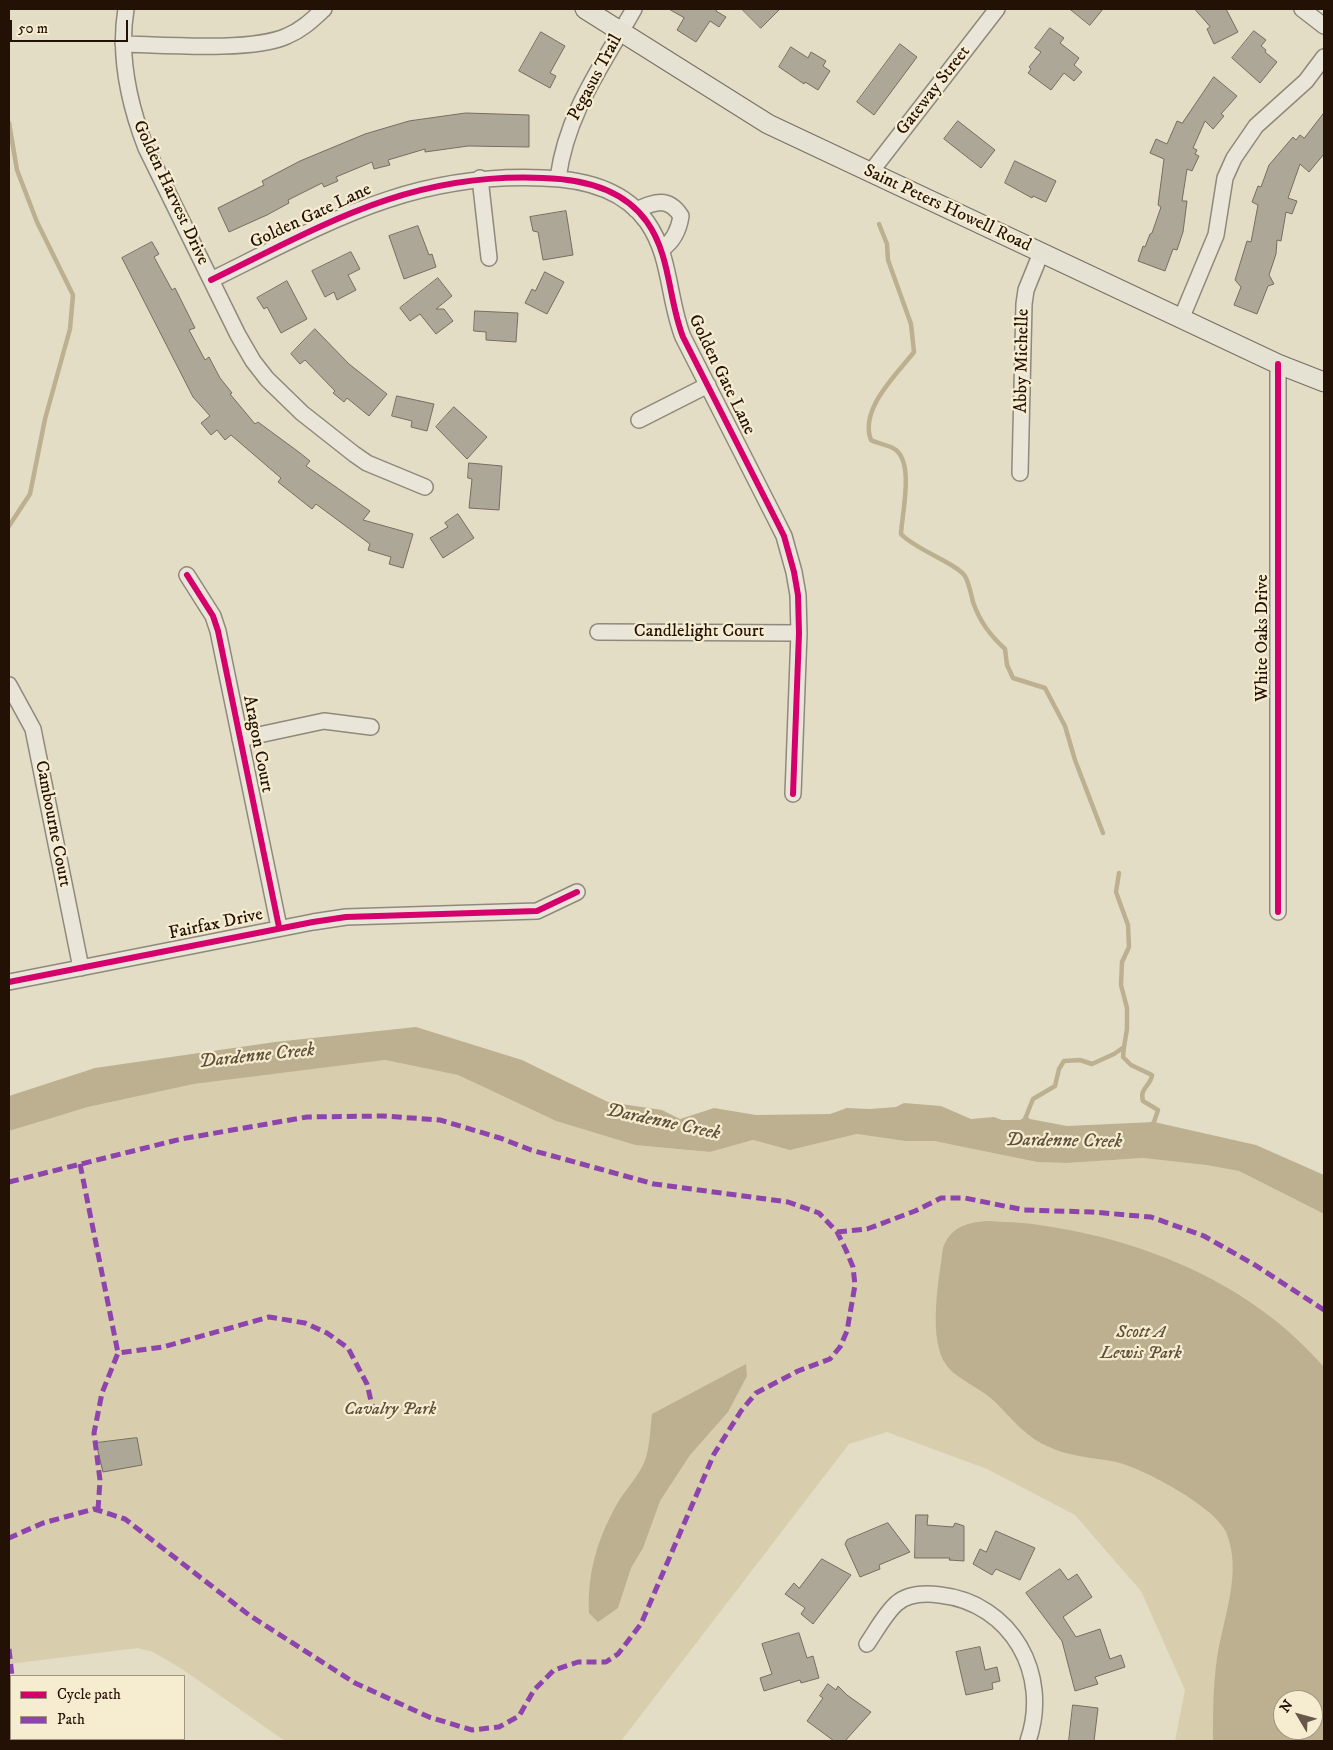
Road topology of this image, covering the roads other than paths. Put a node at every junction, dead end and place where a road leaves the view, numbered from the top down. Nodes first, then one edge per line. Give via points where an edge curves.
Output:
1 (126, 9) edge
2 (324, 9) edge
3 (585, 9) edge
4 (634, 9) edge
5 (997, 9) edge
6 (1302, 9) edge
7 (1324, 26) edge
8 (621, 32) junction
9 (123, 44) junction
10 (1324, 57) edge
11 (870, 173) junction
12 (480, 178) junction
13 (558, 178) junction
14 (636, 210) junction
15 (662, 249) junction
16 (1041, 253) junction
17 (489, 258) dead end
18 (211, 280) junction
19 (1182, 319) junction
20 (1278, 364) junction
21 (1324, 382) edge
22 (708, 385) junction
23 (639, 420) dead end
24 (1020, 473) dead end
25 (425, 487) dead end
26 (187, 575) dead end
27 (598, 632) dead end
28 (799, 633) junction
29 (9, 685) edge
30 (371, 727) dead end
31 (240, 739) junction
32 (793, 794) dead end
33 (576, 892) dead end
34 (1278, 912) dead end
35 (279, 927) junction
36 (81, 968) junction
37 (9, 982) edge
38 (868, 1644) dead end
39 (1028, 1741) edge

1 - 9 street, Golden Harvest Drive
2 - 9 street via 292,34 256,44
3 - 8 main road, Saint Peters Howell Road
4 - 8 street, Pegasus Trail
5 - 11 street, Gateway Street
6 - 7 street
8 - 11 main road, Saint Peters Howell Road via 768,124
8 - 13 street, Pegasus Trail via 579,104 562,152
9 - 18 street, Golden Harvest Drive via 128,95 135,119
10 - 19 street via 1295,92 1256,126 1234,158 1225,178 1216,235
11 - 16 main road, Saint Peters Howell Road
12 - 13 street, Golden Gate Lane
12 - 17 street
12 - 18 street, Golden Gate Lane via 442,184 387,199 310,231
13 - 14 street, Golden Gate Lane via 604,187
14 - 15 street, Golden Gate Lane
14 - 15 street via 653,203 675,206 681,216 680,225 670,244
15 - 22 street, Golden Gate Lane via 676,320
16 - 19 main road, Saint Peters Howell Road
16 - 24 street, Abby Michelle via 1026,290 1024,304
18 - 25 street, Golden Harvest Drive via 252,361 284,396 367,463
19 - 20 main road, Saint Peters Howell Road
20 - 21 main road, Saint Peters Howell Road
20 - 34 street, White Oaks Drive
22 - 23 street
22 - 28 street, Golden Gate Lane via 784,536 798,595
26 - 31 street, Aragon Court via 213,616 218,631
27 - 28 street, Candlelight Court
28 - 32 street, Golden Gate Lane
29 - 36 street, Cambourne Court via 33,729
30 - 31 street via 324,721
31 - 35 street, Aragon Court
33 - 35 street, Fairfax Drive via 537,911 346,917
35 - 36 street, Fairfax Drive
36 - 37 street, Fairfax Drive
38 - 39 street via 897,1603 911,1596 950,1596 990,1613 1021,1648 1032,1673 1035,1701

